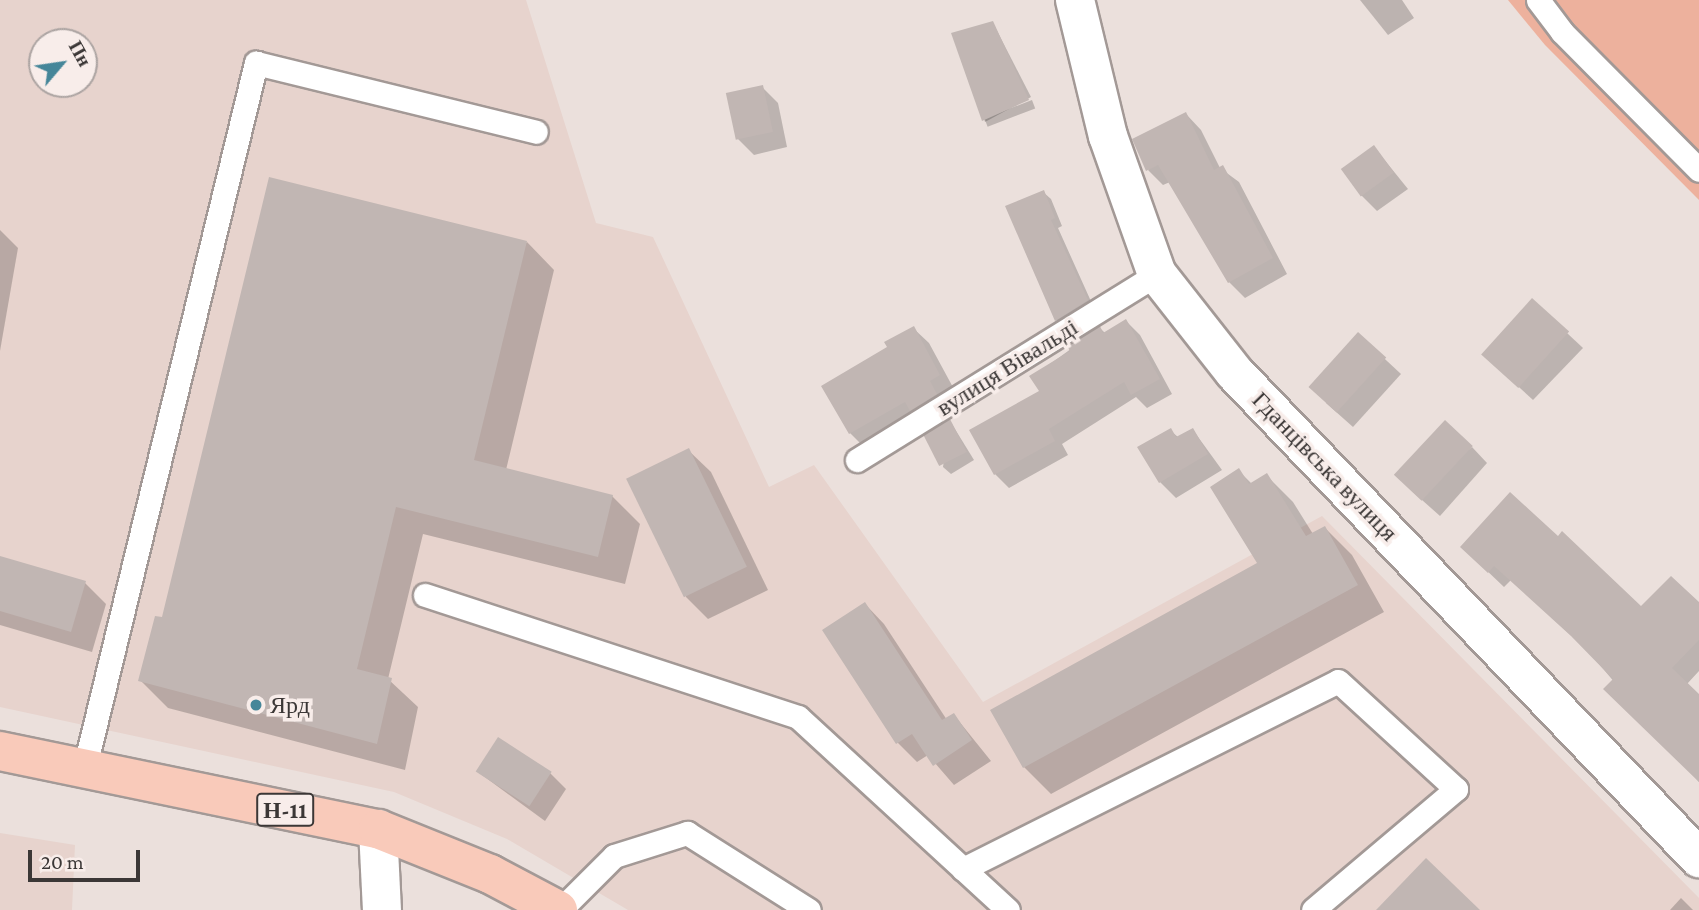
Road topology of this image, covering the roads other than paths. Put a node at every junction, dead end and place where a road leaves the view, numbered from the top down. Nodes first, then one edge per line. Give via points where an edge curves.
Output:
1 (1076, 0) edge
2 (1538, 0) edge
3 (536, 131) dead end
4 (1699, 170) edge
5 (1157, 274) junction
6 (857, 460) dead end
7 (425, 595) dead end
8 (0, 751) edge
9 (84, 770) junction
10 (378, 829) junction
11 (1699, 858) edge
12 (963, 869) junction
13 (382, 910) edge
14 (559, 910) edge
15 (809, 910) edge
16 (1008, 910) edge
17 (1313, 910) edge

1 - 5 street, Гданцівська вулиця via 1108,136
2 - 4 lane via 1562,32
3 - 9 lane via 256,63
5 - 6 lane, вулиця Вівальді
5 - 11 street, Гданцівська вулиця via 1234,372
7 - 12 lane via 798,717
8 - 9 main road, Н-11
9 - 10 main road, Н-11
10 - 13 street
10 - 14 main road, Н-11 via 490,874
12 - 16 lane
12 - 17 lane via 1338,681 1456,789
14 - 15 lane via 614,856 687,833

